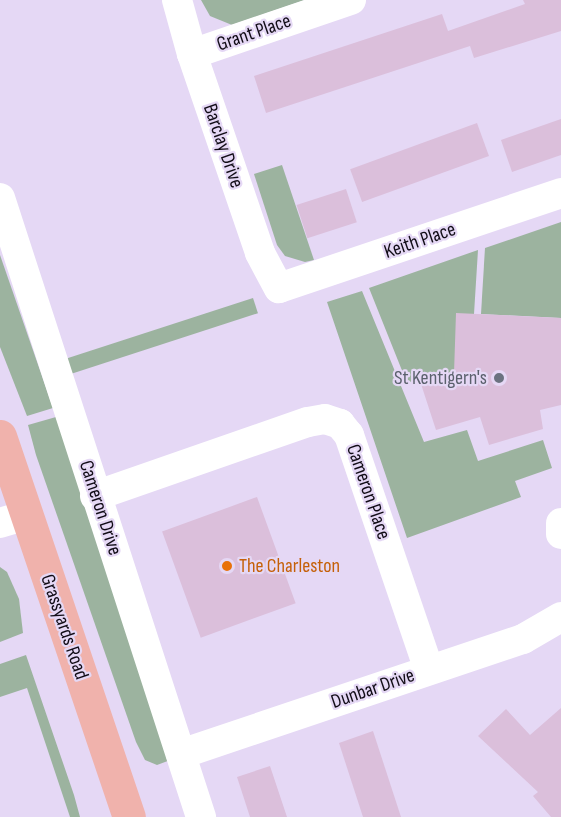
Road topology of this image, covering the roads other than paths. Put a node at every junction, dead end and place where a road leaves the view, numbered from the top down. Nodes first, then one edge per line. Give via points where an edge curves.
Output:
1 (177, 0) edge
2 (351, 0) edge
3 (192, 54) junction
4 (561, 193) edge
5 (0, 198) edge
6 (279, 288) joint
7 (0, 436) edge
8 (95, 496) junction
9 (13, 519) edge
10 (561, 523) edge
11 (561, 534) edge
12 (561, 616) edge
13 (429, 670) junction
14 (181, 754) junction
15 (129, 817) edge
16 (201, 817) edge

1 - 3 street, Barclay Drive
2 - 3 street, Grant Place
3 - 6 street, Barclay Drive via 260,253
4 - 6 street, Keith Place
5 - 8 street, Cameron Drive
7 - 9 main road, Grassyards Road
8 - 13 street, Cameron Place via 308,422 325,419 340,423 349,435
8 - 14 street, Cameron Drive
9 - 15 main road, Grassyards Road
10 - 11 street
12 - 13 street, Dunbar Drive via 523,639
13 - 14 street, Dunbar Drive
14 - 16 street, Cameron Drive

